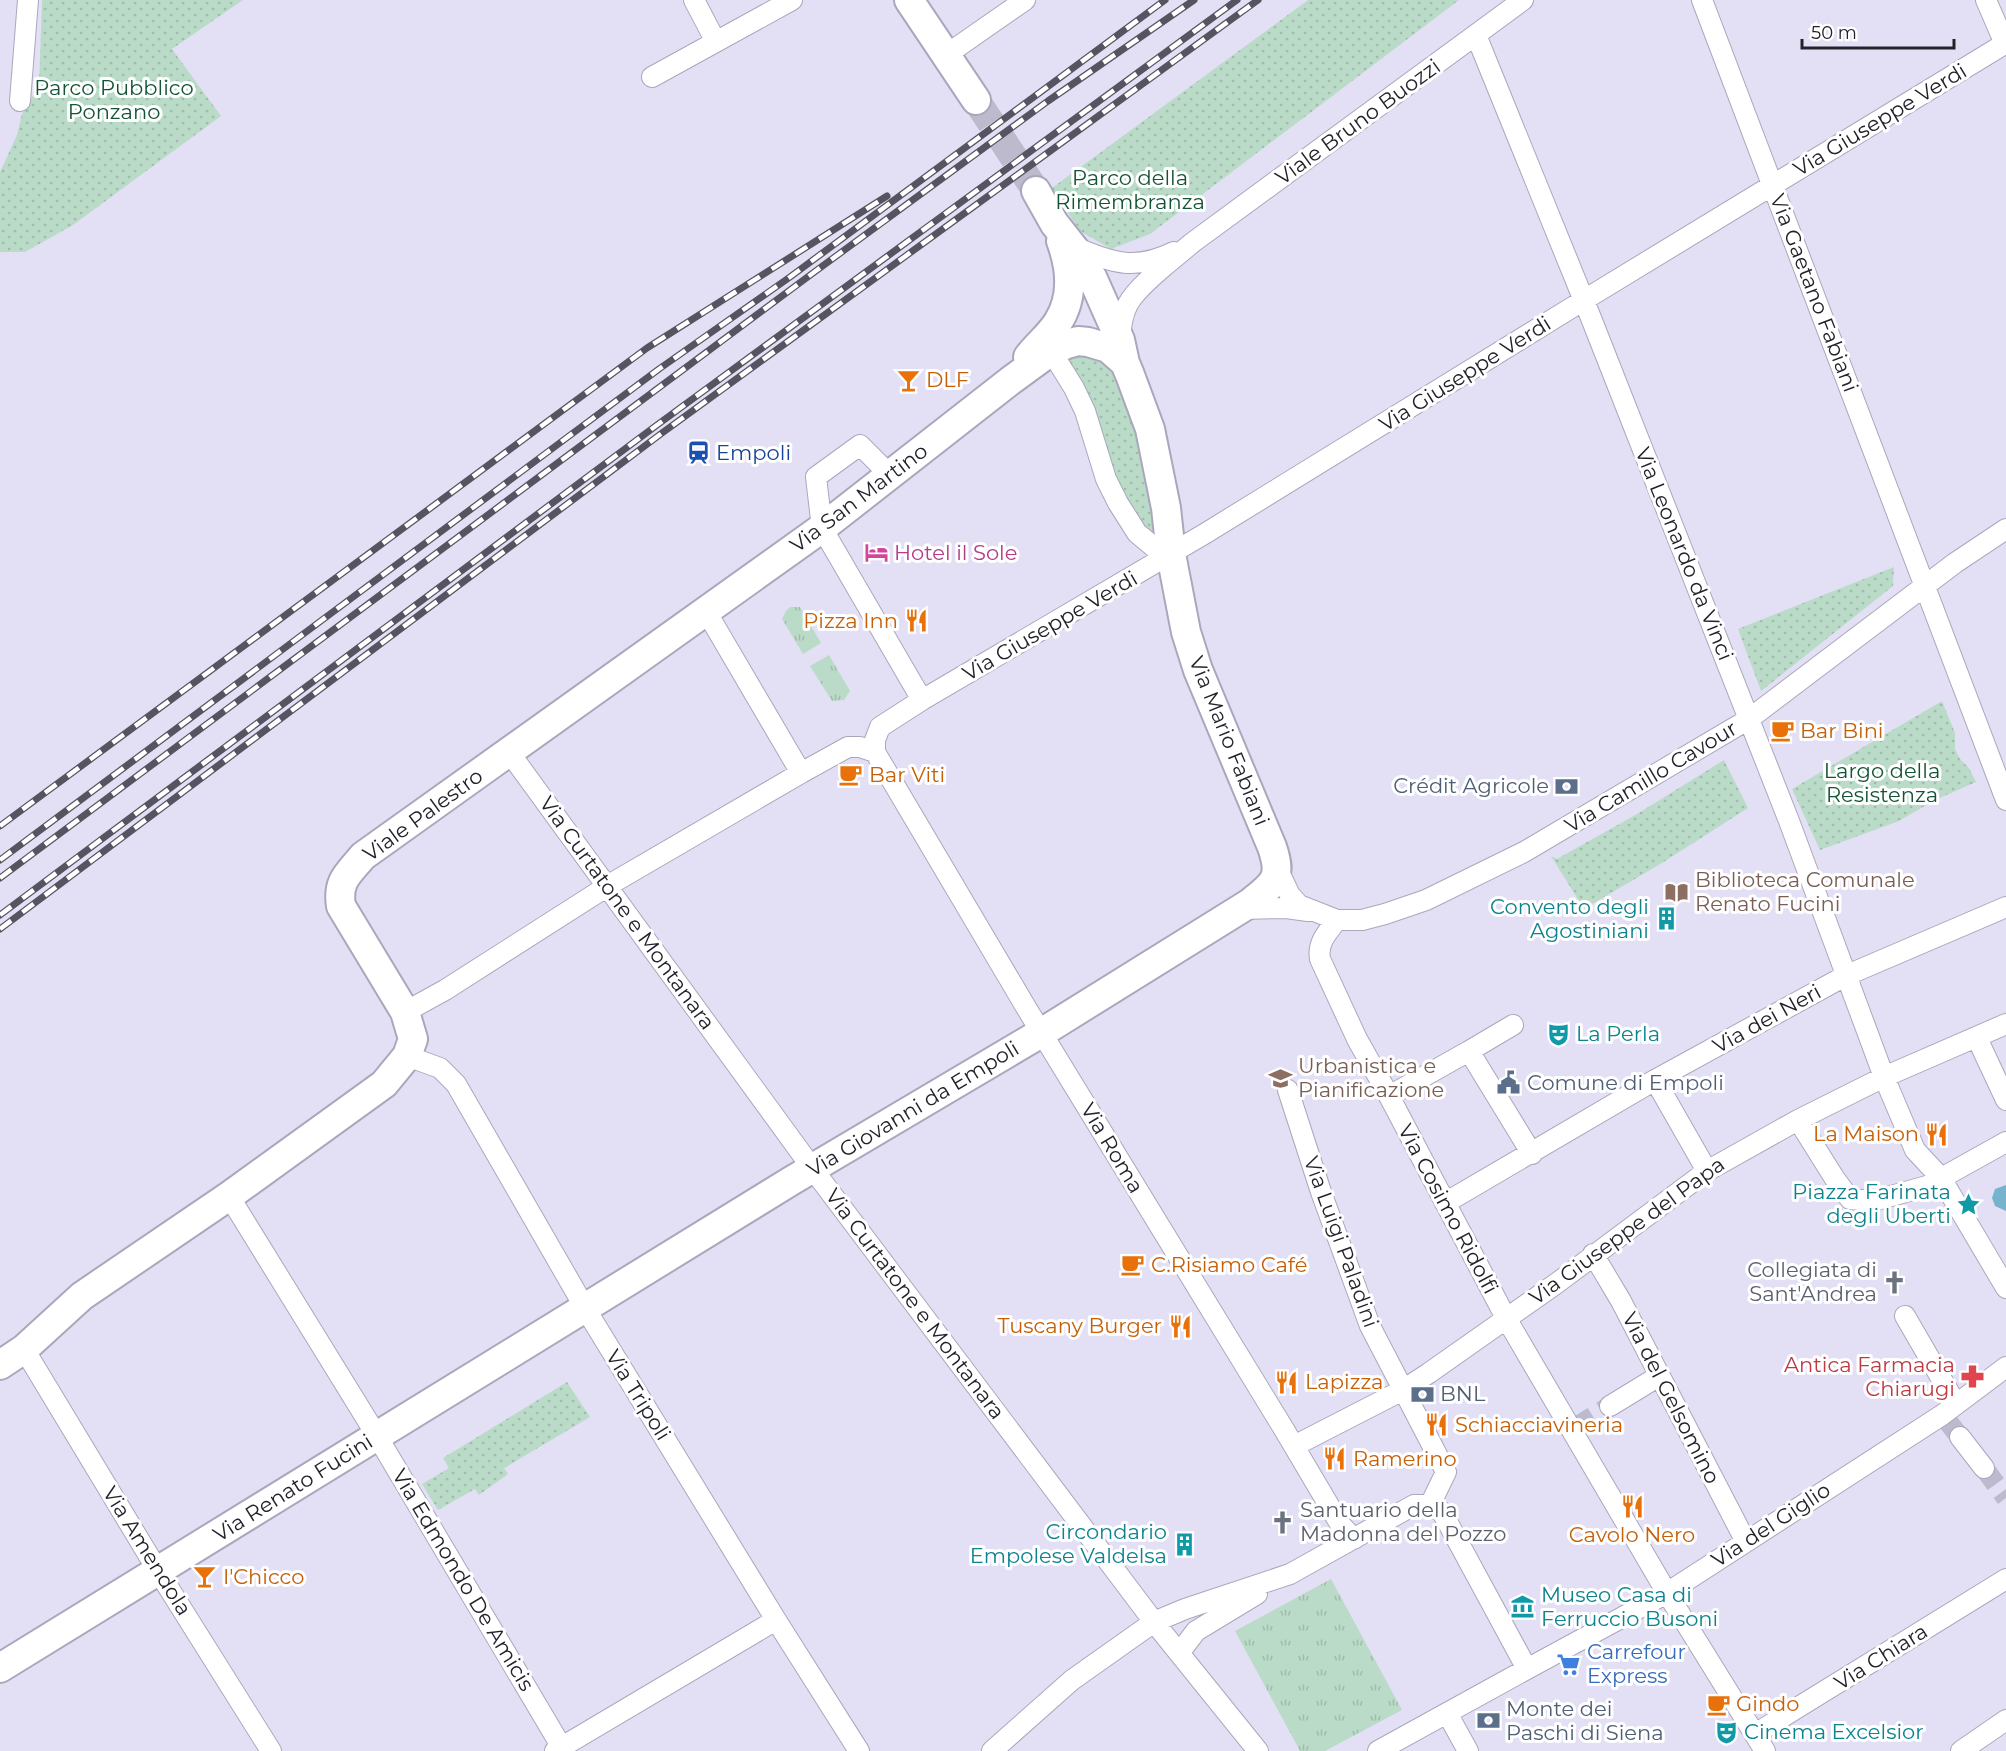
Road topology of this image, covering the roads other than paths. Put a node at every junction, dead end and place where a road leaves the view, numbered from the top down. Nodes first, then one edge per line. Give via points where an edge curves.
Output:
1 (28, 0) edge
2 (694, 0) edge
3 (792, 0) edge
4 (909, 0) edge
5 (1025, 0) edge
6 (1523, 0) edge
7 (1702, 0) edge
8 (1986, 0) edge
9 (1476, 35) junction
10 (716, 42) junction
11 (2006, 44) edge
12 (946, 55) junction
13 (652, 77) dead end
14 (976, 99) tunnel mouth
15 (20, 101) dead end
16 (1773, 185) junction
17 (1036, 191) tunnel mouth
18 (1054, 223) junction
19 (1192, 243) junction
20 (1072, 246) junction
21 (1584, 300) junction
22 (1052, 351) junction
23 (1125, 359) junction
24 (1010, 381) junction
25 (890, 475) junction
26 (2006, 517) edge
27 (822, 528) junction
28 (2006, 529) edge
29 (1171, 555) junction
30 (1955, 563) junction
31 (1925, 586) junction
32 (706, 611) junction
33 (922, 700) junction
34 (1749, 719) junction
35 (509, 752) junction
36 (875, 753) junction
37 (801, 773) junction
38 (2006, 800) edge
39 (1278, 870) junction
40 (607, 886) junction
41 (2006, 907) edge
42 (1240, 909) junction
43 (1314, 912) junction
44 (1338, 920) junction
45 (1845, 976) junction
46 (405, 1011) junction
47 (2006, 1024) edge
48 (1513, 1025) dead end
49 (1041, 1033) junction
50 (1977, 1038) junction
51 (1469, 1051) junction
52 (407, 1056) junction
53 (1884, 1077) junction
54 (1655, 1080) junction
55 (1288, 1090) dead end
56 (1389, 1096) junction
57 (2006, 1100) edge
58 (1798, 1120) junction
59 (2006, 1142) edge
60 (1532, 1154) junction
61 (812, 1168) junction
62 (1707, 1171) junction
63 (1941, 1178) junction
64 (229, 1196) junction
65 (1445, 1203) junction
66 (1593, 1254) junction
67 (2006, 1288) edge
68 (585, 1308) junction
69 (1905, 1316) dead end
70 (1506, 1318) junction
71 (24, 1349) junction
72 (0, 1365) edge
73 (2006, 1367) edge
74 (1659, 1376) junction
75 (1403, 1390) junction
76 (1610, 1406) tunnel mouth
77 (1948, 1413) junction
78 (377, 1436) junction
79 (1960, 1437) tunnel mouth
80 (1294, 1446) junction
81 (1984, 1468) tunnel mouth
82 (1430, 1505) junction
83 (1354, 1539) junction
84 (1746, 1542) junction
85 (158, 1571) junction
86 (1290, 1574) junction
87 (2006, 1579) edge
88 (1667, 1593) junction
89 (776, 1620) junction
90 (1154, 1622) junction
91 (1180, 1652) junction
92 (0, 1668) edge
93 (1527, 1669) junction
94 (1447, 1713) junction
95 (2006, 1720) edge
96 (1760, 1743) edge
97 (560, 1750) edge
98 (271, 1751) edge
99 (859, 1751) edge
100 (993, 1751) edge
101 (1258, 1751) edge
102 (1378, 1751) edge
103 (1468, 1751) edge
104 (1961, 1751) edge

1 - 15 street
2 - 10 street
3 - 10 street
4 - 12 main road
5 - 12 street
6 - 9 street, Viale Bruno Buozzi
7 - 16 street, Via Gaetano Fabiani
8 - 11 street
9 - 19 street, Viale Bruno Buozzi
9 - 21 street, Via Leonardo da Vinci
10 - 13 street
11 - 16 street, Via Giuseppe Verdi
12 - 14 main road
16 - 21 street, Via Giuseppe Verdi
16 - 31 street, Via Gaetano Fabiani
17 - 18 main road
18 - 20 main road, Via Mario Fabiani
18 - 24 main road via 1068,259 1067,303 1058,322
19 - 20 street, Viale Bruno Buozzi via 1154,261 1121,263
19 - 23 street, Viale Bruno Buozzi via 1129,302 1121,322
20 - 23 main road, Via Mario Fabiani via 1092,277
21 - 29 street, Via Giuseppe Verdi
21 - 34 street, Via Leonardo da Vinci
22 - 23 main road via 1078,341 1088,342
22 - 24 main road
22 - 29 street via 1085,411 1118,502 1137,533
23 - 29 main road, Via Mario Fabiani via 1150,429
24 - 25 main road, Via San Martino
25 - 27 main road, Via San Martino
25 - 27 street via 860,445 816,477
26 - 30 street, Via Camillo Cavour
27 - 32 main road, Via San Martino
27 - 33 street
28 - 30 street, Via Camillo Cavour
29 - 33 street, Via Giuseppe Verdi
29 - 39 main road, Via Mario Fabiani via 1198,670
30 - 31 street, Via Camillo Cavour
31 - 34 street, Via Camillo Cavour
31 - 38 street, Via Gaetano Fabiani
32 - 35 main road, Viale Palestro
32 - 37 street
33 - 36 street, Via Giuseppe Verdi via 880,727 874,740
34 - 44 street, Via Camillo Cavour via 1524,852 1426,900 1362,920
34 - 45 street, Via Leonardo da Vinci
35 - 40 street, Via Curtatone e Montanara
35 - 46 main road, Viale Palestro via 363,856 345,877 339,892 341,906
36 - 37 street via 848,747
36 - 49 street, Via Roma
37 - 40 street
39 - 42 main road, Via Giovanni da Empoli via 1270,886
39 - 43 street, Via Mario Fabiani via 1290,895
40 - 46 street via 446,990
40 - 61 street, Via Curtatone e Montanara
41 - 45 street, Via dei Neri
42 - 43 street
42 - 49 main road, Via Giovanni da Empoli
43 - 44 street, Via Camillo Cavour
44 - 56 street, Via Cosimo Ridolfi via 1323,939 1320,959
45 - 53 street, Via Leonardo da Vinci
45 - 54 street, Via dei Neri
46 - 52 main road, Viale Palestro via 413,1039
47 - 50 street, Via Giuseppe del Papa
48 - 51 street
49 - 61 main road, Via Giovanni da Empoli
49 - 80 street, Via Roma
50 - 53 street, Via Giuseppe del Papa
50 - 57 street
51 - 56 street
51 - 60 street
52 - 64 main road via 384,1084
52 - 68 street, Via Tripoli via 440,1068 456,1084
53 - 58 street, Via Giuseppe del Papa
53 - 63 street, Via Leonardo da Vinci via 1915,1150
54 - 60 street, Via dei Neri
54 - 62 street
55 - 75 street, Via Luigi Paladini via 1371,1326
56 - 65 street, Via Cosimo Ridolfi
58 - 62 street, Via Giuseppe del Papa
58 - 63 street via 1850,1199 1873,1201 1928,1186
59 - 63 street
60 - 65 street, Via dei Neri
61 - 68 main road, Via Giovanni da Empoli
61 - 90 street, Via Curtatone e Montanara
62 - 66 street, Via Giuseppe del Papa
63 - 67 street, Via Leonardo da Vinci
64 - 71 main road via 82,1296
64 - 78 street, Via Edmondo De Amicis
65 - 70 street, Via Cosimo Ridolfi
66 - 70 street, Via Giuseppe del Papa
66 - 74 street, Via del Gelsomino
68 - 78 main road, Via Renato Fucini
68 - 89 street, Via Tripoli
69 - 77 street
70 - 75 street, Via Giuseppe del Papa
70 - 88 street, Via Cosimo Ridolfi
71 - 72 main road
71 - 85 street, Via Amendola
73 - 77 street, Via del Giglio
74 - 76 street
74 - 84 street, Via del Gelsomino
75 - 80 street, Via Giuseppe del Papa
75 - 82 street, Via Luigi Paladini via 1446,1472
77 - 84 street, Via del Giglio
78 - 85 main road, Via Renato Fucini
78 - 97 street, Via Edmondo De Amicis
79 - 81 street
80 - 83 street, Via Roma via 1340,1524
82 - 83 street via 1414,1505
82 - 93 street via 1442,1512
83 - 86 street
84 - 88 street, Via del Giglio
85 - 92 main road, Via Renato Fucini
85 - 98 street, Via Amendola
86 - 90 street
86 - 91 street via 1196,1631
87 - 96 street, Via Chiara
88 - 93 street, Via del Giglio
88 - 96 street, Via Cosimo Ridolfi
89 - 97 street
89 - 99 street, Via Tripoli
90 - 91 street, Via Curtatone e Montanara
90 - 100 street via 1072,1680
91 - 101 street, Via Curtatone e Montanara
93 - 94 street, Via del Giglio
94 - 102 street, Via del Giglio
94 - 103 street
95 - 104 street

